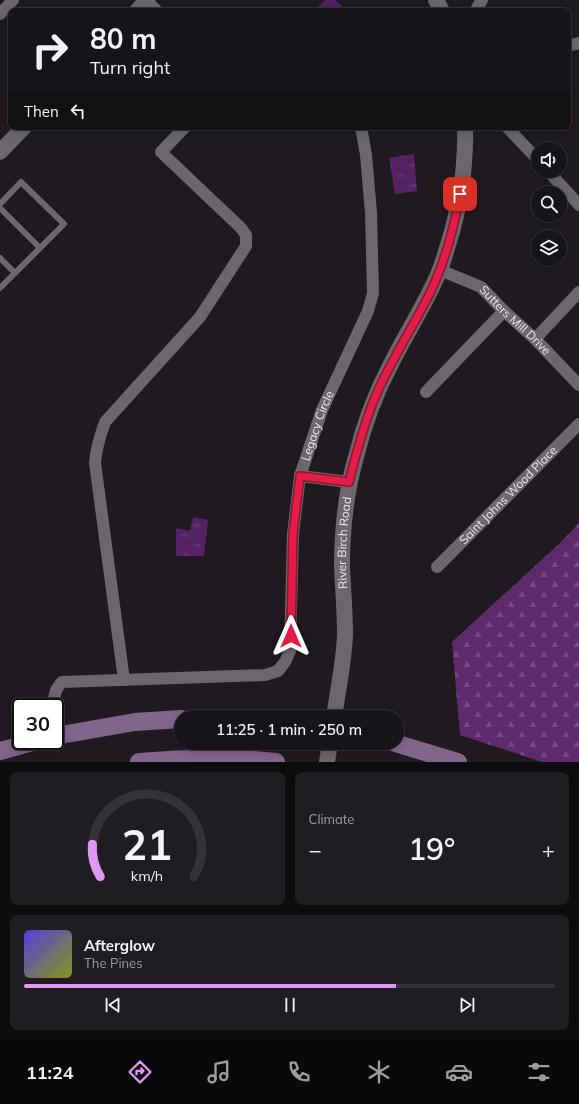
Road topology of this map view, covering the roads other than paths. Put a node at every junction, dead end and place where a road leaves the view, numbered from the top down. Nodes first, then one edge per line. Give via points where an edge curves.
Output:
1 (13, 0) edge
2 (0, 14) edge
3 (21, 130) edge
4 (182, 130) edge
5 (362, 130) edge
6 (465, 130) edge
7 (510, 130) edge
8 (0, 152) edge
9 (531, 153) edge
10 (555, 178) edge
11 (0, 204) edge
12 (579, 204) edge
13 (0, 208) edge
14 (40, 248) junction
15 (0, 258) edge
16 (440, 270) junction
17 (15, 273) junction
18 (0, 288) edge
19 (579, 292) edge
20 (504, 311) junction
21 (535, 339) junction
22 (579, 385) edge
23 (426, 392) dead end
24 (579, 424) edge
25 (300, 476) junction
26 (349, 482) junction
27 (437, 567) dead end
28 (124, 680) junction
29 (54, 698) edge
30 (335, 710) edge
31 (174, 719) edge
32 (64, 732) edge
33 (404, 746) edge
34 (12, 748) edge
35 (329, 750) edge
36 (0, 751) edge
37 (139, 762) edge
38 (276, 762) edge
39 (327, 762) edge
40 (458, 762) edge

1 - 2 street
3 - 8 street
4 - 28 street via 161,152 242,228 246,235 246,246 200,317 105,422 96,449
5 - 25 street, Legacy Circle via 372,213 373,293 368,311 322,410
6 - 16 street, River Birch Road via 463,181 456,221
7 - 9 street
10 - 12 street
11 - 14 lane via 21,182 64,224
13 - 14 lane
14 - 17 lane
15 - 17 lane
16 - 20 street, Sutters Mill Drive via 481,287
16 - 26 street, River Birch Road via 374,400 363,429
17 - 18 lane
19 - 21 street
20 - 21 street, Sutters Mill Drive
20 - 23 street
21 - 22 street, Sutters Mill Drive
24 - 27 street, Saint Johns Wood Place
25 - 26 street
25 - 28 street, Legacy Circle via 293,534 290,651 278,671 265,675
26 - 30 street, River Birch Road via 342,565 345,634
28 - 29 street, Legacy Circle via 62,682 57,687
31 - 32 main road
33 - 40 main road
34 - 36 main road
35 - 39 street
37 - 38 main road via 176,759

